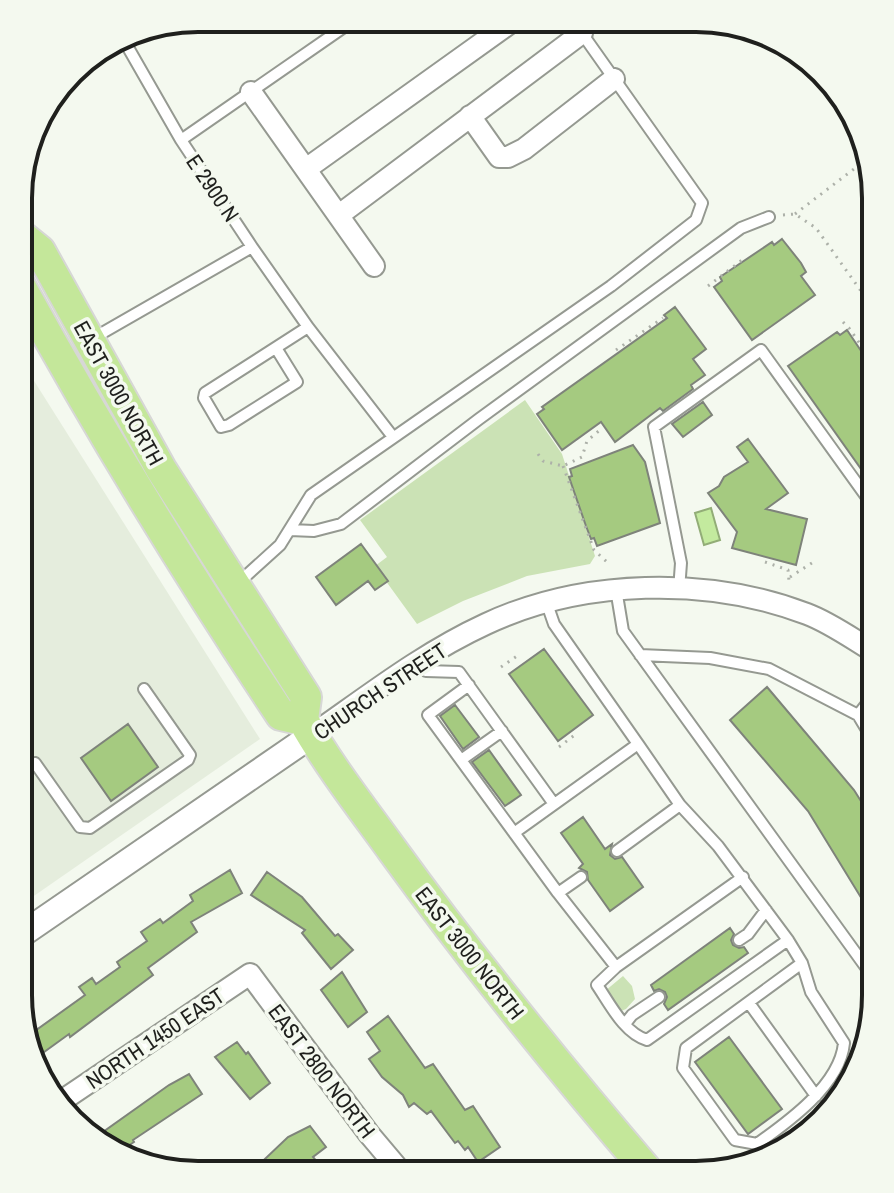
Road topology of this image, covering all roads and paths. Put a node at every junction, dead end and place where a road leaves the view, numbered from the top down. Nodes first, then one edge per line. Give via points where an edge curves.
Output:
1 (337, 32) edge
2 (497, 32) edge
3 (572, 32) edge
4 (581, 32) edge
5 (128, 48) edge
6 (614, 79) junction
7 (251, 92) junction
8 (470, 116) junction
9 (181, 140) junction
10 (858, 165) edge
11 (306, 169) junction
12 (795, 214) junction
13 (339, 215) junction
14 (769, 217) joint
15 (32, 245) edge
16 (252, 247) junction
17 (746, 257) dead end
18 (374, 266) dead end
19 (708, 286) dead end
20 (862, 292) edge
21 (32, 308) edge
22 (663, 318) dead end
23 (843, 322) dead end
24 (308, 327) junction
25 (89, 341) junction
26 (276, 348) junction
27 (862, 348) edge
28 (616, 350) dead end
29 (601, 429) dead end
30 (393, 437) junction
31 (538, 454) dead end
32 (563, 466) junction
33 (862, 491) edge
34 (290, 530) junction
35 (815, 561) dead end
36 (765, 562) dead end
37 (608, 563) dead end
38 (236, 586) junction
39 (616, 589) junction
40 (679, 590) junction
41 (546, 601) junction
42 (862, 645) edge
43 (520, 654) dead end
44 (640, 655) junction
45 (410, 666) junction
46 (501, 667) dead end
47 (469, 685) junction
48 (144, 689) dead end
49 (862, 710) edge
50 (858, 715) junction
51 (862, 722) edge
52 (307, 728) junction
53 (502, 731) junction
54 (576, 734) dead end
55 (638, 744) junction
56 (559, 747) dead end
57 (461, 760) junction
58 (35, 763) dead end
59 (554, 804) junction
60 (680, 805) junction
61 (514, 833) junction
62 (617, 851) dead end
63 (581, 877) dead end
64 (743, 877) junction
65 (558, 893) junction
66 (766, 910) junction
67 (32, 927) edge
68 (739, 940) dead end
69 (788, 940) junction
70 (862, 962) edge
71 (802, 963) junction
72 (616, 967) junction
73 (250, 974) joint
74 (659, 997) dead end
75 (749, 1003) junction
76 (625, 1024) junction
77 (816, 1096) junction
78 (67, 1097) edge
79 (385, 1161) edge
80 (639, 1161) edge

1 - 7 lane, E 2900 N
2 - 11 street
3 - 8 street
4 - 6 lane
5 - 9 lane
6 - 8 street via 508,157 499,157
6 - 30 lane via 702,203 696,220 611,286
7 - 9 lane, E 2900 N
7 - 11 street
8 - 13 street
9 - 16 lane, E 2900 N
10 - 12 path
11 - 13 street
12 - 14 path
12 - 20 path via 816,228
13 - 18 street
14 - 34 lane via 741,228 341,524
15 - 25 main road, EAST 3000 NORTH
16 - 24 lane
16 - 25 lane, E 2900 N
17 - 19 path
21 - 52 main road, EAST 3000 NORTH via 212,611 281,715
22 - 28 path
23 - 27 path
24 - 26 lane
24 - 30 lane
25 - 38 main road, EAST 3000 NORTH via 161,469
26 - 26 lane via 205,393 221,427 297,382
29 - 32 path via 587,441 582,457
30 - 34 lane via 311,495
31 - 32 path via 543,461
32 - 37 path via 594,550
33 - 40 lane via 761,350 654,427 681,563
34 - 38 lane
35 - 36 path via 789,579 785,567
38 - 52 main road, EAST 3000 NORTH via 306,697
39 - 40 street, CHURCH STREET
39 - 41 street, CHURCH STREET
39 - 44 lane via 623,631
40 - 42 street, CHURCH STREET via 725,592 808,614
41 - 45 street, CHURCH STREET via 486,624
41 - 55 lane via 554,624
43 - 46 path
44 - 50 lane via 710,658 769,669
44 - 70 lane
45 - 47 lane via 459,672
45 - 52 street, CHURCH STREET
47 - 53 lane
47 - 57 lane via 428,715
48 - 58 lane via 189,750 188,760 90,828 80,827
49 - 50 lane
50 - 51 lane
52 - 67 street, CHURCH STREET
52 - 80 main road, EAST 3000 NORTH via 420,889 545,1051
53 - 57 lane
53 - 59 lane
54 - 56 path
55 - 59 lane
55 - 60 lane
57 - 61 lane
59 - 61 lane
60 - 62 lane
60 - 64 lane
61 - 65 lane
63 - 65 lane
64 - 66 lane
64 - 72 lane
65 - 72 lane
66 - 68 lane
66 - 69 lane
69 - 71 lane
69 - 76 lane via 654,1037 642,1039
71 - 75 lane
71 - 77 lane via 811,992 844,1043 844,1052
72 - 76 lane via 597,985
73 - 78 street, NORTH 1450 EAST
73 - 79 street, EAST 2800 NORTH
74 - 76 lane
75 - 77 lane
75 - 77 lane via 686,1048 683,1068 735,1140 757,1144

